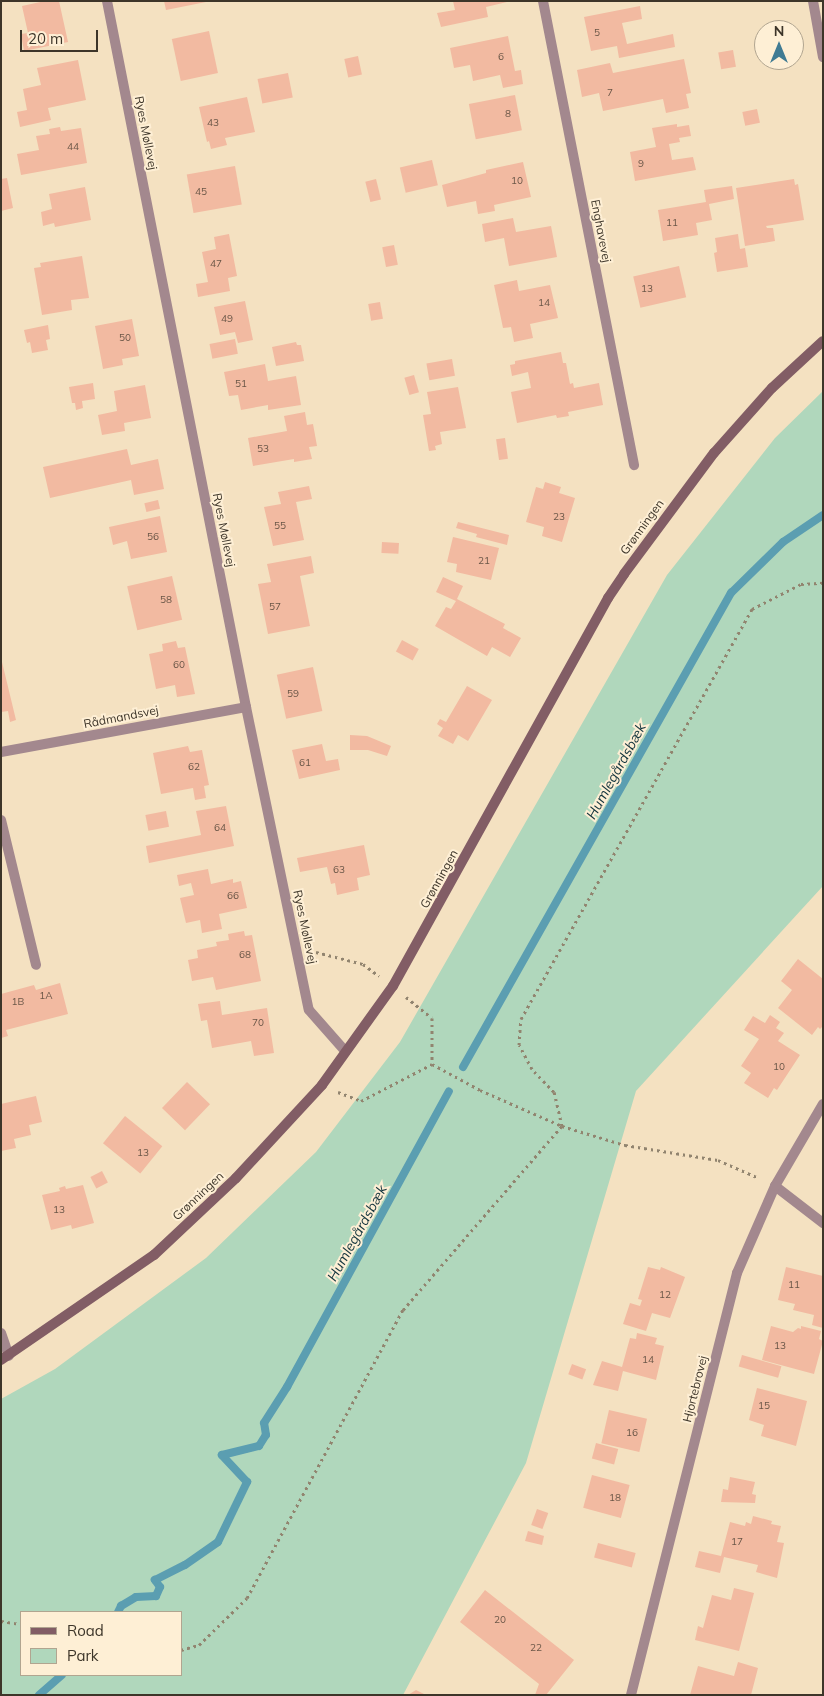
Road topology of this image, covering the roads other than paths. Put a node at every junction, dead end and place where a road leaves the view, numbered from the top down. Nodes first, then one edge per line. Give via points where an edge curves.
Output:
1 (107, 1) edge
2 (544, 1) edge
3 (813, 1) edge
4 (823, 57) edge
5 (823, 341) edge
6 (634, 464) dead end
7 (246, 707) junction
8 (1, 752) edge
9 (1, 820) edge
10 (36, 965) dead end
11 (345, 1052) junction
12 (823, 1104) edge
13 (775, 1186) junction
14 (823, 1223) edge
15 (1, 1333) edge
16 (5, 1358) edge
17 (631, 1695) edge

1 - 7 street, Ryes Møllevej
2 - 6 street, Enghavevej
3 - 4 street
5 - 11 street, Grønningen via 772,388 714,452 624,574 393,986
7 - 8 street, Rådmandsvej
7 - 11 street, Ryes Møllevej via 309,1010
9 - 10 street
11 - 16 street, Grønningen via 322,1085 236,1178 154,1254
12 - 13 street, Hjortebrovej
13 - 14 street
13 - 17 street, Hjortebrovej via 737,1273
15 - 16 street

